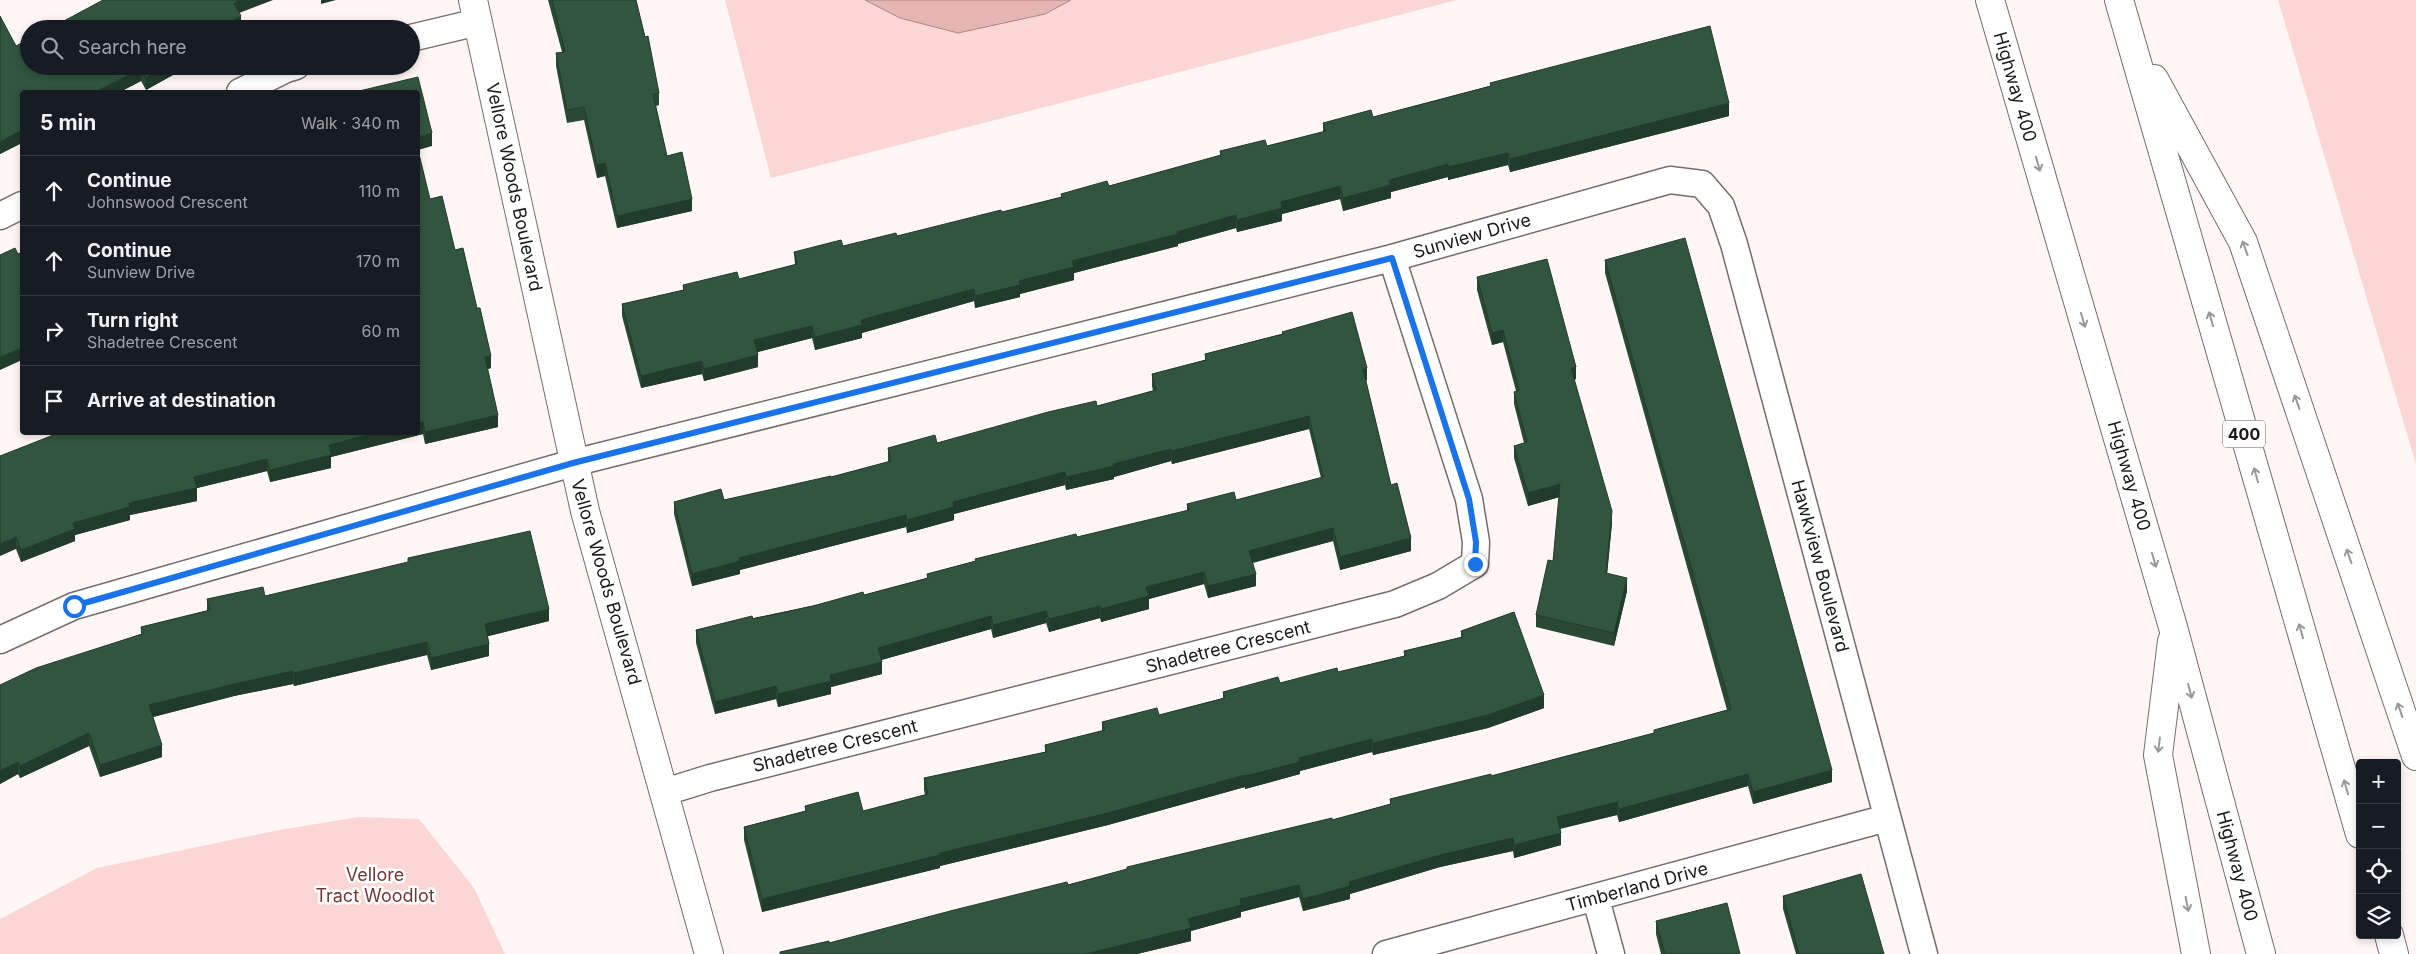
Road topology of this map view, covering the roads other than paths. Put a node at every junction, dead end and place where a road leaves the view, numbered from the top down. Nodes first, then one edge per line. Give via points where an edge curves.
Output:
1 (1990, 0) edge
2 (2119, 0) edge
3 (476, 11) edge
4 (420, 34) edge
5 (2129, 34) junction
6 (274, 75) edge
7 (244, 90) edge
8 (1702, 184) joint
9 (20, 206) edge
10 (0, 216) edge
11 (1392, 258) junction
12 (573, 463) junction
13 (2173, 627) junction
14 (0, 640) edge
15 (2416, 756) edge
16 (666, 792) junction
17 (1887, 818) junction
18 (2356, 820) edge
19 (1596, 898) junction
20 (2390, 939) edge
21 (709, 954) edge
22 (1386, 954) edge
23 (1611, 954) edge
24 (1924, 954) edge
25 (2196, 954) edge
26 (2261, 954) edge
27 (2394, 954) edge

1 -> 13 main road, Highway 400
2 - 5 main road, 400
3 - 4 street
3 - 12 main road, Vellore Woods Boulevard
15 -> 5 main road via 2243,242
18 -> 5 main road, 400
6 - 7 street
8 - 11 street, Sunview Drive via 1670,180
8 - 17 street, Hawkview Boulevard via 1721,206 1734,244
9 - 10 street
11 - 12 street, Sunview Drive
11 - 16 street, Shadetree Crescent via 1469,499 1476,542 1475,564 1438,586 1395,604
12 - 14 street, Sunview Drive via 74,606
12 - 16 main road, Vellore Woods Boulevard
13 -> 25 main road via 2158,754
13 -> 26 main road, Highway 400
16 - 21 main road, Vellore Woods Boulevard
17 - 19 street, Timberland Drive
17 - 24 street, Hawkview Boulevard
19 - 22 street, Timberland Drive
19 - 23 street
20 - 27 main road

